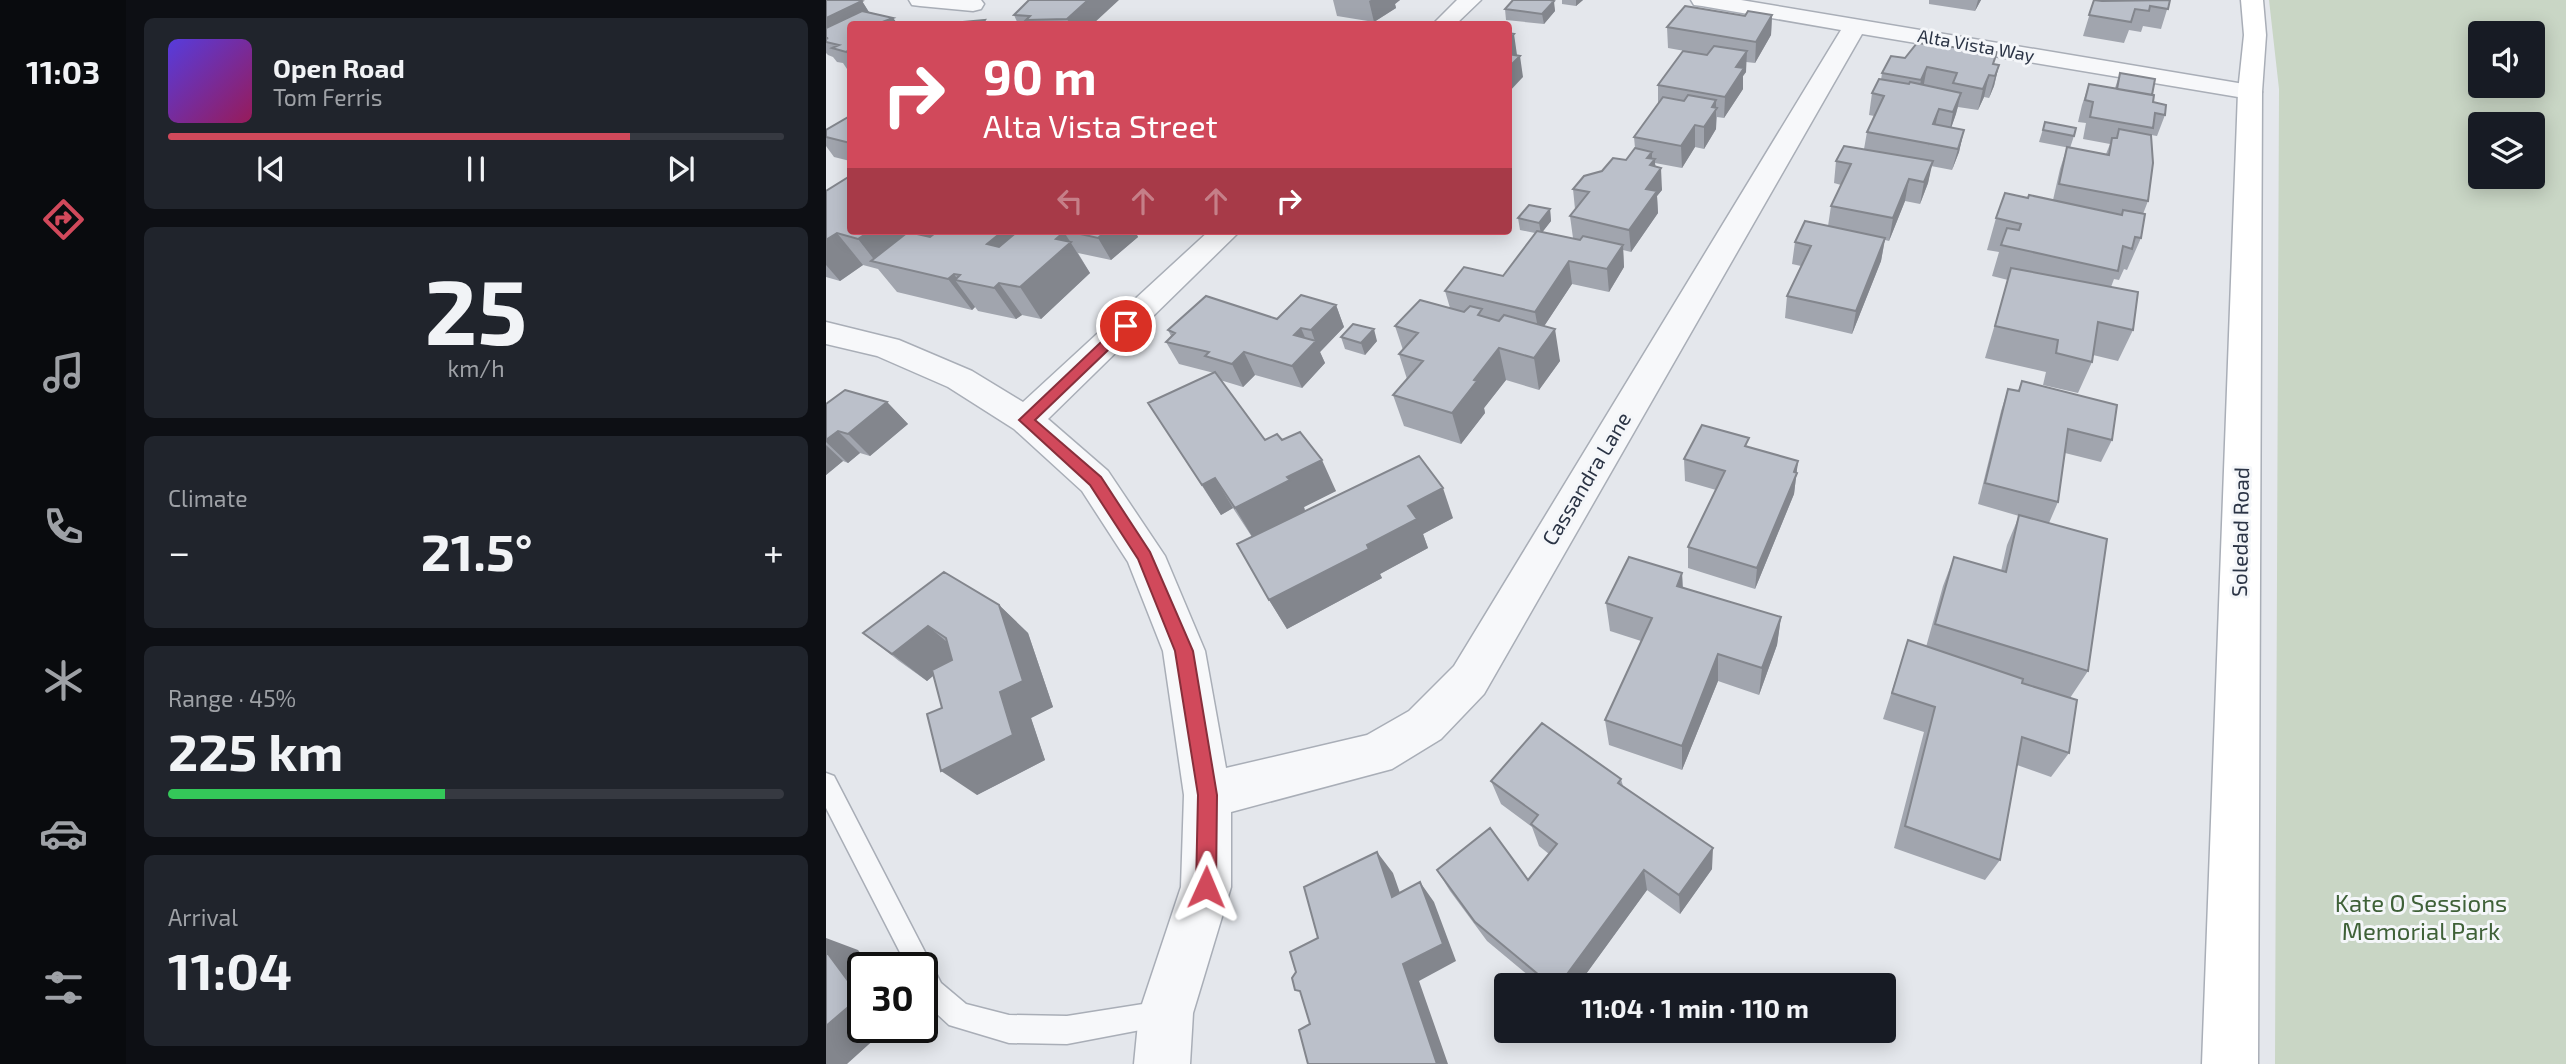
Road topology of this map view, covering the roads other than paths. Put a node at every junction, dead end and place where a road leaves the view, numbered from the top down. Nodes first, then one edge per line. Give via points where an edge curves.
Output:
1 (920, 0) edge
2 (1470, 0) edge
3 (1702, 0) edge
4 (2252, 0) edge
5 (973, 4) dead end
6 (1447, 21) edge
7 (1855, 26) junction
8 (2250, 92) junction
9 (1222, 235) edge
10 (826, 333) edge
11 (1026, 420) junction
12 (826, 785) edge
13 (1208, 795) junction
14 (914, 952) edge
15 (938, 996) edge
16 (1166, 1013) junction
17 (1162, 1064) edge
18 (2230, 1064) edge

1 - 5 street
2 - 6 street
3 - 7 street, Alta Vista Way
4 - 8 street, Soledad Road via 2255,35
7 - 8 street, Alta Vista Way
7 - 13 street, Cassandra Lane via 1469,680 1425,725 1376,754
8 - 18 street, Soledad Road
9 - 11 street
10 - 11 street via 887,348 960,380
11 - 13 street via 1096,481 1145,556 1184,651
12 - 14 lane
13 - 16 street via 1206,887
15 - 16 lane via 959,1015 1009,1029 1067,1030
16 - 17 street

